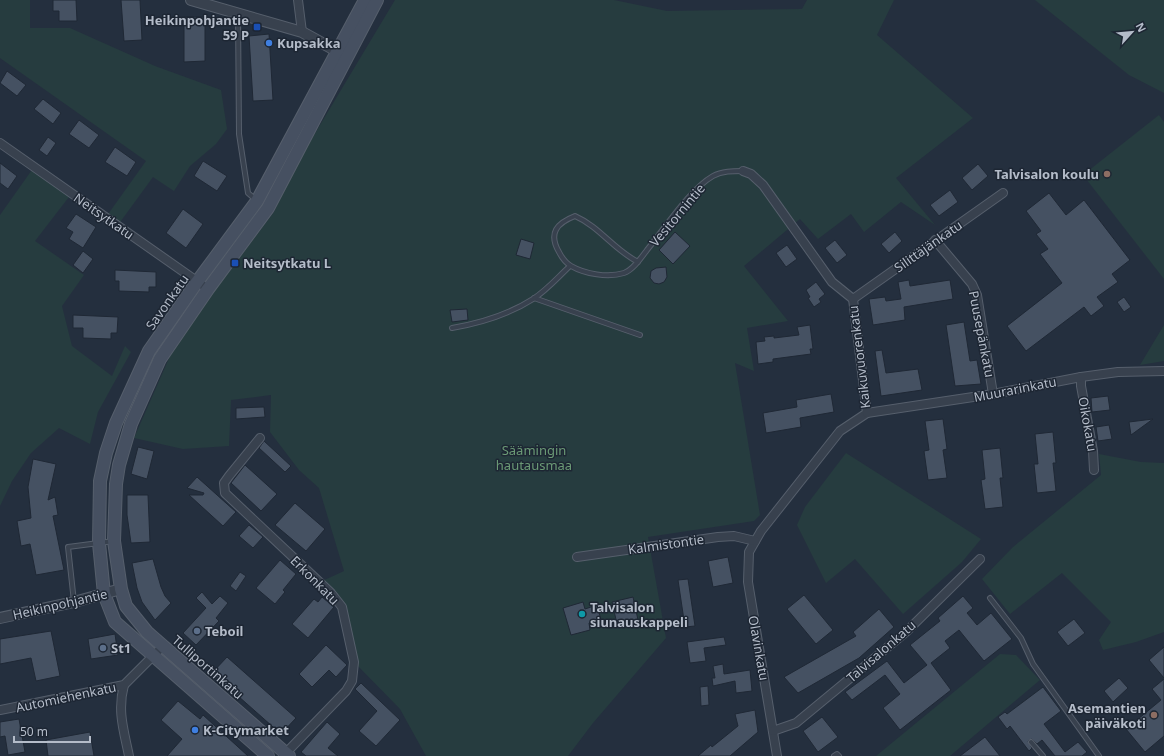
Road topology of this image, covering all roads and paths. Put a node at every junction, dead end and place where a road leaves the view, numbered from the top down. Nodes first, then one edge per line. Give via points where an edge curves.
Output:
1 (192, 0) edge
2 (298, 0) edge
3 (365, 0) edge
4 (377, 0) edge
5 (238, 14) junction
6 (302, 32) junction
7 (342, 55) junction
8 (0, 143) edge
9 (743, 171) joint
10 (1003, 193) dead end
11 (257, 201) junction
12 (268, 208) junction
13 (935, 240) junction
14 (638, 262) junction
15 (570, 266) junction
16 (197, 282) junction
17 (208, 289) junction
18 (534, 298) junction
19 (852, 299) junction
20 (452, 328) dead end
21 (640, 335) dead end
22 (1164, 371) edge
23 (1081, 377) junction
24 (993, 394) junction
25 (867, 413) junction
26 (260, 438) dead end
27 (1094, 470) dead end
28 (114, 541) junction
29 (755, 541) junction
30 (99, 543) junction
31 (577, 557) dead end
32 (980, 559) dead end
33 (121, 589) junction
34 (104, 594) junction
35 (990, 598) dead end
36 (74, 602) junction
37 (0, 618) edge
38 (162, 646) junction
39 (153, 656) junction
40 (124, 685) junction
41 (0, 710) edge
42 (773, 731) junction
43 (1031, 742) dead end
44 (286, 755) edge
45 (129, 756) edge
46 (268, 756) edge
47 (777, 756) edge
48 (834, 756) edge
49 (839, 756) edge
50 (1043, 756) edge
51 (1099, 756) edge

1 - 5 street
2 - 6 street
3 - 7 main road
4 - 7 main road
5 - 6 street
5 - 11 lane via 239,134 248,193
6 - 7 street
7 - 11 main road, Savonkatu
7 - 12 main road, Savonkatu
8 - 16 street, Neitsytkatu
9 - 14 lane, Vesitornintie via 714,175 698,187
9 - 19 street, Kaikuvuorenkatu via 751,174 763,185 832,282
10 - 13 street, Silittäjänkatu
11 - 12 lane
11 - 16 main road, Savonkatu
12 - 17 main road, Savonkatu
13 - 19 street, Silittäjänkatu
13 - 24 street, Puusepänkatu via 972,284 977,295
14 - 15 lane, Vesitornintie via 625,273 609,276
14 - 15 lane via 624,255 587,221 575,216 563,221 555,231 554,242
15 - 18 lane
16 - 17 street, Neitsytkatu
16 - 30 main road, Savonkatu via 149,351 116,423 100,481
17 - 28 main road, Savonkatu via 160,359 131,424 116,484
18 - 20 lane via 505,314 483,322
18 - 21 lane
19 - 25 street, Kaikuvuorenkatu
22 - 23 street, Muurarinkatu via 1118,372
23 - 24 street, Muurarinkatu
23 - 27 street, Oikokatu
24 - 25 street, Muurarinkatu
25 - 29 street, Kaikuvuorenkatu via 840,430
26 - 44 street, Erkonkatu via 224,483 225,493 331,593 342,607 354,662 352,681 346,691
28 - 30 lane
28 - 33 main road, Savonkatu
29 - 31 street, Kalmistontie via 734,536 718,537
29 - 42 street, Olavinkatu via 749,552 748,582
30 - 34 main road, Savonkatu
30 - 36 lane via 68,548
32 - 42 street, Talvisalonkatu via 906,632 796,723
33 - 34 street, Heikinpohjantie
33 - 38 main road, Tulliportinkatu via 126,606 134,618
34 - 36 street, Heikinpohjantie
34 - 39 main road via 115,622
35 - 51 lane via 1021,638 1033,664
36 - 37 street, Heikinpohjantie
38 - 39 street, Automiehenkatu
38 - 44 main road, Tulliportinkatu
39 - 40 street, Automiehenkatu
39 - 46 main road
40 - 41 street, Automiehenkatu
40 - 45 street via 120,701 121,718
42 - 47 street, Olavinkatu
43 - 50 lane
48 - 49 lane

